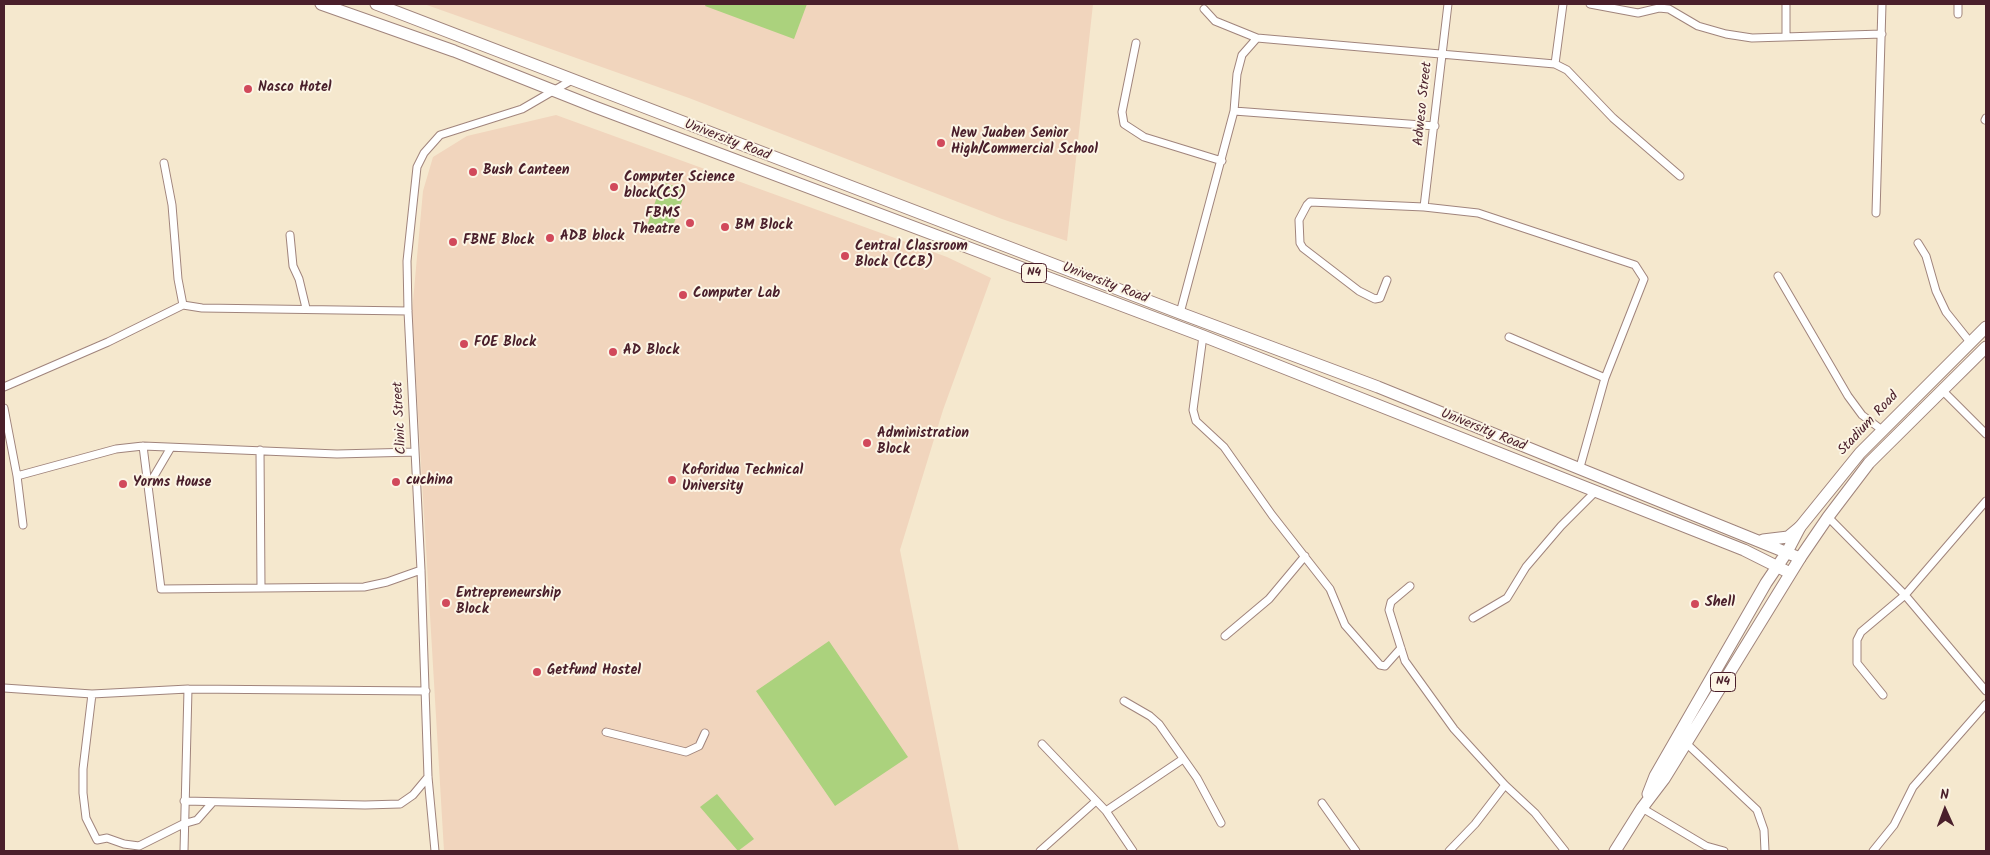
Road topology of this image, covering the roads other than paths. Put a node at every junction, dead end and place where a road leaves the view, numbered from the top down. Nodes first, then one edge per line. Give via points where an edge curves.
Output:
1 (320, 4) edge
2 (376, 4) edge
3 (1448, 4) edge
4 (1563, 4) edge
5 (1590, 4) edge
6 (1786, 4) edge
7 (1882, 4) edge
8 (1958, 4) edge
9 (1204, 9) dead end
10 (1958, 14) dead end
11 (1882, 34) junction
12 (1786, 35) junction
13 (1257, 38) junction
14 (1136, 43) dead end
15 (1442, 56) junction
16 (1555, 64) junction
17 (572, 80) junction
18 (556, 91) junction
19 (1234, 111) junction
20 (1435, 126) junction
21 (1222, 161) junction
22 (164, 163) dead end
23 (1680, 176) dead end
24 (1424, 208) junction
25 (1876, 213) dead end
26 (290, 235) dead end
27 (1918, 243) dead end
28 (1778, 276) dead end
29 (1387, 280) dead end
30 (183, 305) junction
31 (306, 308) junction
32 (408, 311) junction
33 (1180, 313) junction
34 (1986, 327) edge
35 (1203, 336) junction
36 (1509, 337) dead end
37 (1970, 342) junction
38 (1986, 347) edge
39 (1605, 378) junction
40 (4, 387) edge
41 (1942, 390) junction
42 (4, 408) edge
43 (1882, 430) junction
44 (1986, 434) edge
45 (144, 446) junction
46 (170, 449) junction
47 (260, 450) junction
48 (415, 452) junction
49 (1580, 467) junction
50 (17, 476) junction
51 (150, 483) junction
52 (1596, 491) junction
53 (1986, 501) edge
54 (1828, 517) junction
55 (23, 525) dead end
56 (1800, 527) junction
57 (1760, 540) junction
58 (1744, 550) junction
59 (1787, 552) junction
60 (1305, 556) junction
61 (1800, 558) junction
62 (1778, 566) junction
63 (421, 570) junction
64 (1790, 573) junction
65 (1766, 583) junction
66 (1410, 586) dead end
67 (261, 587) junction
68 (1904, 595) junction
69 (1473, 618) dead end
70 (1225, 636) dead end
71 (1401, 648) junction
72 (4, 688) edge
73 (188, 689) junction
74 (426, 691) junction
75 (1986, 691) edge
76 (92, 694) junction
77 (1883, 695) dead end
78 (1124, 701) dead end
79 (1986, 704) edge
80 (606, 732) dead end
81 (705, 733) dead end
82 (1686, 743) junction
83 (1042, 744) dead end
84 (1183, 759) junction
85 (428, 777) junction
86 (1505, 785) junction
87 (184, 801) junction
88 (1096, 801) junction
89 (1322, 802) dead end
90 (212, 803) junction
91 (1643, 806) junction
92 (1106, 811) junction
93 (1222, 823) dead end
94 (183, 824) junction
95 (184, 851) edge
96 (436, 851) edge
97 (1040, 851) edge
98 (1133, 851) edge
99 (1356, 851) edge
100 (1449, 851) edge
101 (1565, 851) edge
102 (1615, 851) edge
103 (1724, 851) edge
104 (1765, 851) edge
105 (1874, 851) edge

1 - 18 main road, University Road / N4
2 - 17 main road, University Road / N4
3 - 15 street, Adweso Street
4 - 16 street
5 - 12 street via 1638,12 1669,9 1698,26 1726,34 1752,38
6 - 12 street
7 - 11 street
8 - 10 street
9 - 13 street via 1215,21
11 - 12 street
11 - 25 street
13 - 15 street
13 - 19 street via 1242,55
14 - 21 street via 1122,112 1124,124 1144,137
15 - 16 street
15 - 20 street, Adweso Street
16 - 23 street via 1567,70 1613,118
17 - 18 street, Clinic Street
17 - 33 main road, University Road / N4
18 - 32 street, Clinic Street via 522,110 440,135 424,153 416,168 407,261
18 - 35 main road, University Road / N4
19 - 20 street
19 - 21 street
20 - 24 street, Adweso Street
21 - 33 street
22 - 30 street
24 - 29 street via 1310,202 1303,212 1299,220 1303,248 1359,292 1375,300 1380,298
24 - 39 street via 1478,213 1635,265 1644,279
26 - 31 street via 292,266 299,279
27 - 37 street via 1926,256 1946,312
28 - 43 street via 1848,396 1862,415
30 - 31 street via 202,308
30 - 40 street
31 - 32 street
32 - 48 street, Clinic Street
33 - 49 main road, University Road / N4
34 - 37 main road, Stadium Road
35 - 52 main road, University Road / N4
35 - 60 street via 1193,415 1224,447
36 - 39 street
37 - 43 main road, Stadium Road
38 - 41 main road, Stadium Road
39 - 49 street
41 - 44 street
41 - 54 main road, Stadium Road via 1870,463
42 - 50 street
43 - 56 main road, Stadium Road
45 - 46 street
45 - 50 street via 116,450
45 - 51 street
46 - 47 street
46 - 51 street
47 - 48 street via 337,454
47 - 67 street
48 - 63 street, Clinic Street
49 - 57 main road, University Road / N4
50 - 55 street
51 - 67 street via 161,590
52 - 58 main road, University Road / N4
52 - 69 street via 1526,567 1507,598
53 - 68 street
54 - 61 main road, Stadium Road
54 - 68 street
56 - 57 main road via 1788,537
56 - 59 main road, Stadium Road
57 - 59 main road, University Road / N4
58 - 62 main road, University Road / N4
58 - 65 main road via 1763,567
59 - 61 main road, University Road / N4
59 - 62 main road, N4
60 - 70 street via 1269,599
60 - 71 street via 1330,589 1345,625 1380,665 1385,666
61 - 64 main road, N4
62 - 64 main road, University Road / N4
62 - 65 main road, N4
63 - 67 street via 364,587
63 - 74 street, Clinic Street
64 - 82 main road, N4
65 - 91 main road, N4 via 1655,776
66 - 71 street via 1390,602 1389,610
68 - 75 street
68 - 77 street via 1861,632 1857,640 1857,663
71 - 86 street via 1405,661 1449,722
72 - 76 street
73 - 74 street
73 - 76 street
73 - 87 street
74 - 85 street, Clinic Street
76 - 94 street via 83,792 86,818 98,840 106,838 139,846
78 - 84 street via 1150,716
79 - 105 street via 1914,786 1894,824
80 - 81 street via 686,752 699,746
82 - 91 main road, N4
82 - 104 street via 1756,810 1764,830
83 - 88 street
84 - 92 street
84 - 93 street
85 - 90 street via 413,795 400,804
85 - 96 street, Clinic Street
86 - 100 street
86 - 101 street via 1535,813
87 - 90 street
87 - 94 street
88 - 92 street
88 - 97 street
89 - 99 street
90 - 94 street via 197,820
91 - 102 main road, N4
91 - 103 street via 1706,846
92 - 98 street
94 - 95 street

